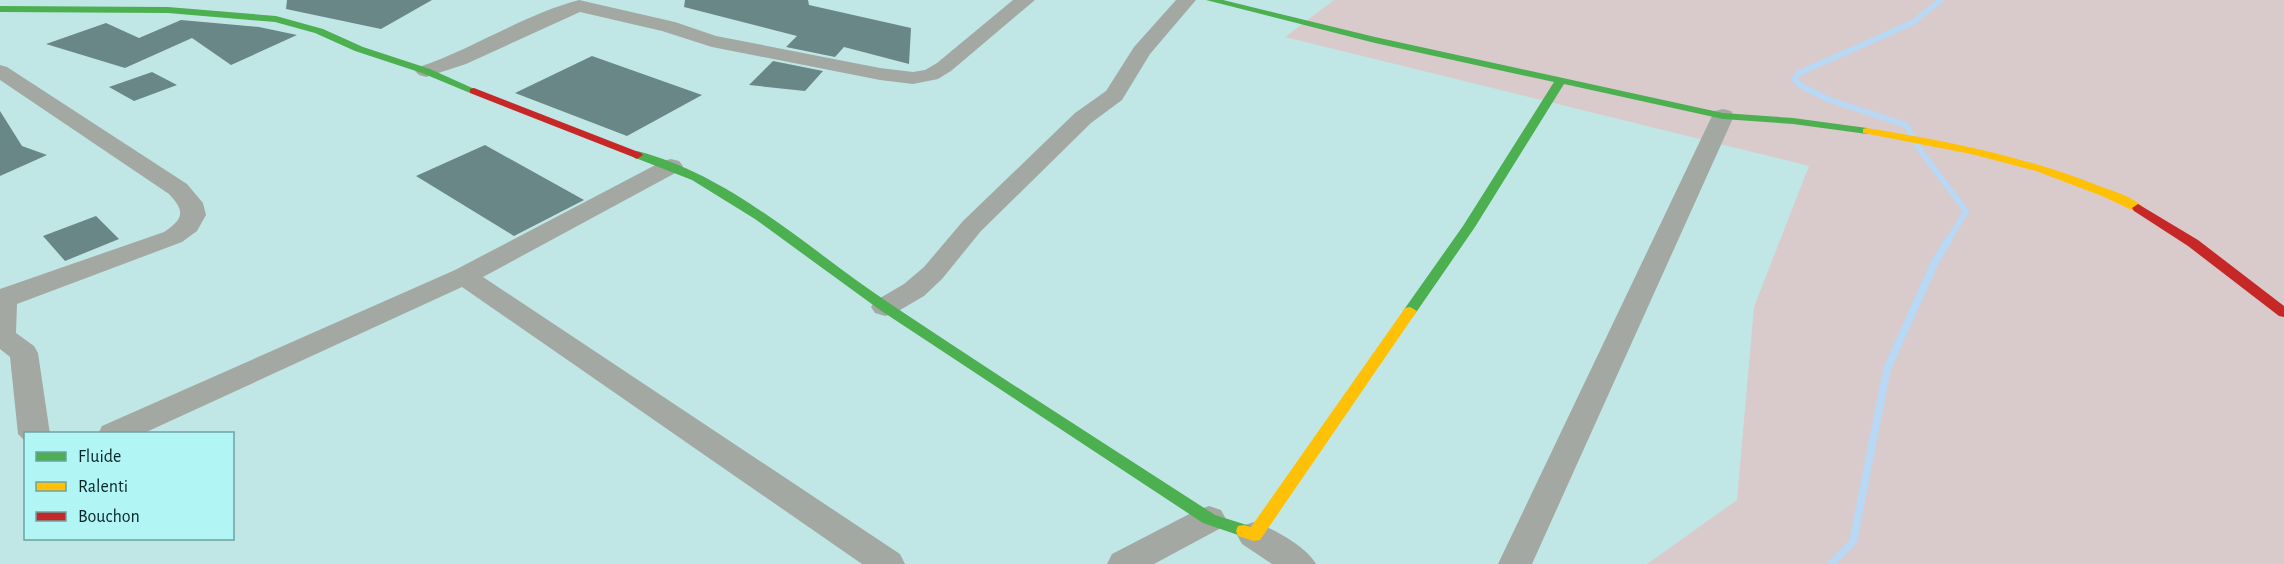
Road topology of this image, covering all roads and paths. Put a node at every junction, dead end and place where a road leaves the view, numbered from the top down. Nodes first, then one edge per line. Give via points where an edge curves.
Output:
1 (1025, 0) edge
2 (1186, 0) edge
3 (1211, 0) edge
4 (0, 9) edge
5 (0, 71) edge
6 (426, 71) junction
7 (1561, 80) junction
8 (1723, 116) junction
9 (671, 166) junction
10 (464, 276) junction
11 (885, 307) junction
12 (2284, 313) edge
13 (1, 336) edge
14 (34, 432) edge
15 (117, 432) edge
16 (1209, 519) junction
17 (1254, 535) junction
18 (888, 564) edge
19 (1124, 564) edge
20 (1299, 564) edge
21 (1515, 564) edge

1 - 6 street via 944,67 931,75 913,78 711,40 579,6
2 - 11 street via 1141,51 1114,95 1083,118 972,226 933,273
3 - 7 street
4 - 6 street via 168,10 276,19
5 - 13 street via 178,189 192,201 195,216 189,227 173,237 10,295 3,302
6 - 9 street via 549,122
7 - 8 street
7 - 17 street via 1469,227
8 - 12 street via 1928,141 2057,173 2136,207 2174,230
8 - 21 street
9 - 10 street
9 - 11 street via 759,216
10 - 15 street
10 - 18 street
11 - 16 street
13 - 14 street via 24,353
16 - 17 street
16 - 19 street
17 - 20 street

